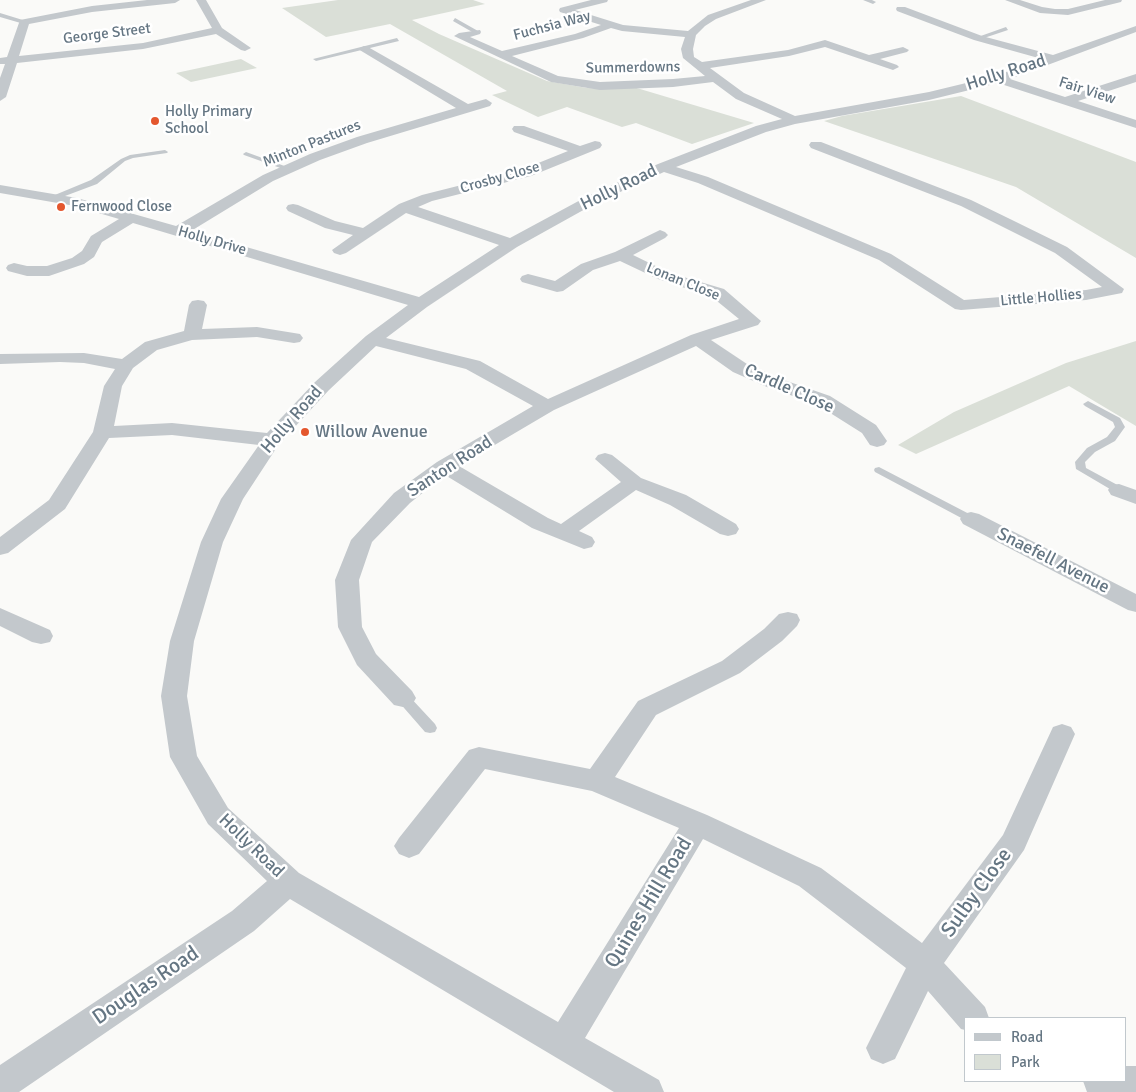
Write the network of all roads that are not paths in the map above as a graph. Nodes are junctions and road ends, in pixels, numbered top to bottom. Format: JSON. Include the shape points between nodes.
{"nodes":[{"id":1,"x":175,"y":0,"type":"edge"},
{"id":2,"x":201,"y":0,"type":"edge"},
{"id":3,"x":603,"y":0,"type":"edge"},
{"id":4,"x":761,"y":0,"type":"edge"},
{"id":5,"x":866,"y":0,"type":"edge"},
{"id":6,"x":1010,"y":0,"type":"edge"},
{"id":7,"x":1117,"y":0,"type":"edge"},
{"id":8,"x":873,"y":2,"type":"dead end"},
{"id":9,"x":902,"y":13,"type":"dead end"},
{"id":10,"x":0,"y":15,"type":"edge"},
{"id":11,"x":455,"y":20,"type":"dead end"},
{"id":12,"x":24,"y":22,"type":"junction"},
{"id":13,"x":610,"y":25,"type":"junction"},
{"id":14,"x":1006,"y":29,"type":"dead end"},
{"id":15,"x":218,"y":30,"type":"junction"},
{"id":16,"x":1136,"y":30,"type":"edge"},
{"id":17,"x":476,"y":32,"type":"joint"},
{"id":18,"x":691,"y":34,"type":"junction"},
{"id":19,"x":978,"y":38,"type":"junction"},
{"id":20,"x":397,"y":40,"type":"dead end"},
{"id":21,"x":245,"y":48,"type":"dead end"},
{"id":22,"x":903,"y":50,"type":"dead end"},
{"id":23,"x":361,"y":54,"type":"junction"},
{"id":24,"x":501,"y":55,"type":"junction"},
{"id":25,"x":869,"y":58,"type":"junction"},
{"id":26,"x":1053,"y":58,"type":"junction"},
{"id":27,"x":316,"y":59,"type":"dead end"},
{"id":28,"x":6,"y":61,"type":"edge"},
{"id":29,"x":702,"y":66,"type":"junction"},
{"id":30,"x":893,"y":67,"type":"dead end"},
{"id":31,"x":714,"y":78,"type":"junction"},
{"id":32,"x":1136,"y":78,"type":"edge"},
{"id":33,"x":999,"y":79,"type":"junction"},
{"id":34,"x":0,"y":97,"type":"edge"},
{"id":35,"x":1064,"y":101,"type":"junction"},
{"id":36,"x":486,"y":104,"type":"dead end"},
{"id":37,"x":467,"y":109,"type":"junction"},
{"id":38,"x":794,"y":120,"type":"junction"},
{"id":39,"x":1136,"y":124,"type":"edge"},
{"id":40,"x":518,"y":129,"type":"dead end"},
{"id":41,"x":595,"y":145,"type":"dead end"},
{"id":42,"x":816,"y":145,"type":"dead end"},
{"id":43,"x":581,"y":151,"type":"junction"},
{"id":44,"x":165,"y":152,"type":"dead end"},
{"id":45,"x":246,"y":154,"type":"dead end"},
{"id":46,"x":663,"y":167,"type":"junction"},
{"id":47,"x":288,"y":169,"type":"junction"},
{"id":48,"x":0,"y":189,"type":"edge"},
{"id":49,"x":54,"y":197,"type":"junction"},
{"id":50,"x":404,"y":207,"type":"junction"},
{"id":51,"x":293,"y":208,"type":"dead end"},
{"id":52,"x":132,"y":218,"type":"junction"},
{"id":53,"x":180,"y":231,"type":"junction"},
{"id":54,"x":366,"y":233,"type":"junction"},
{"id":55,"x":660,"y":235,"type":"dead end"},
{"id":56,"x":511,"y":244,"type":"junction"},
{"id":57,"x":340,"y":250,"type":"dead end"},
{"id":58,"x":621,"y":255,"type":"junction"},
{"id":59,"x":14,"y":268,"type":"dead end"},
{"id":60,"x":528,"y":279,"type":"dead end"},
{"id":61,"x":421,"y":303,"type":"junction"},
{"id":62,"x":198,"y":305,"type":"dead end"},
{"id":63,"x":752,"y":320,"type":"joint"},
{"id":64,"x":192,"y":335,"type":"junction"},
{"id":65,"x":294,"y":338,"type":"dead end"},
{"id":66,"x":697,"y":339,"type":"junction"},
{"id":67,"x":372,"y":340,"type":"junction"},
{"id":68,"x":0,"y":360,"type":"edge"},
{"id":69,"x":126,"y":365,"type":"junction"},
{"id":70,"x":1088,"y":404,"type":"dead end"},
{"id":71,"x":547,"y":406,"type":"junction"},
{"id":72,"x":103,"y":432,"type":"junction"},
{"id":73,"x":272,"y":440,"type":"junction"},
{"id":74,"x":877,"y":442,"type":"dead end"},
{"id":75,"x":605,"y":459,"type":"dead end"},
{"id":76,"x":444,"y":466,"type":"junction"},
{"id":77,"x":879,"y":470,"type":"dead end"},
{"id":78,"x":634,"y":482,"type":"junction"},
{"id":79,"x":1127,"y":494,"type":"edge"},
{"id":80,"x":971,"y":519,"type":"joint"},
{"id":81,"x":728,"y":529,"type":"dead end"},
{"id":82,"x":10,"y":531,"type":"edge"},
{"id":83,"x":562,"y":533,"type":"junction"},
{"id":84,"x":584,"y":542,"type":"dead end"},
{"id":85,"x":0,"y":548,"type":"edge"},
{"id":86,"x":1136,"y":604,"type":"edge"},
{"id":87,"x":0,"y":616,"type":"edge"},
{"id":88,"x":788,"y":620,"type":"dead end"},
{"id":89,"x":41,"y":636,"type":"dead end"},
{"id":90,"x":403,"y":698,"type":"joint"},
{"id":91,"x":430,"y":728,"type":"dead end"},
{"id":92,"x":1062,"y":734,"type":"dead end"},
{"id":93,"x":597,"y":781,"type":"junction"},
{"id":94,"x":697,"y":824,"type":"junction"},
{"id":95,"x":408,"y":846,"type":"dead end"},
{"id":96,"x":288,"y":882,"type":"junction"},
{"id":97,"x":925,"y":964,"type":"junction"},
{"id":98,"x":972,"y":1017,"type":"edge"},
{"id":99,"x":564,"y":1044,"type":"junction"},
{"id":100,"x":883,"y":1048,"type":"dead end"},
{"id":101,"x":1104,"y":1082,"type":"edge"},
{"id":102,"x":1136,"y":1083,"type":"edge"},
{"id":103,"x":0,"y":1085,"type":"edge"},
{"id":104,"x":647,"y":1092,"type":"edge"}],
"edges":[{"from":1,"to":12,"type":"street","via":[[92,9]]},
{"from":2,"to":15,"type":"street"},
{"from":3,"to":13,"type":"street","via":[[564,10]]},
{"from":4,"to":18,"type":"street","via":[[712,17]]},
{"from":5,"to":8,"type":"lane"},
{"from":6,"to":7,"type":"street","via":[[1055,12]]},
{"from":9,"to":19,"type":"street","via":[[918,15]]},
{"from":10,"to":12,"type":"lane"},
{"from":11,"to":17,"type":"lane"},
{"from":12,"to":28,"type":"street"},
{"from":13,"to":18,"type":"street"},
{"from":13,"to":24,"type":"street","name":"Fuchsia Way"},
{"from":14,"to":19,"type":"lane"},
{"from":15,"to":21,"type":"street"},
{"from":15,"to":28,"type":"street","name":"George Street","via":[[143,46]]},
{"from":16,"to":26,"type":"street","name":"Holly Road"},
{"from":17,"to":24,"type":"street","name":"Summerdowns","via":[[459,36]]},
{"from":18,"to":29,"type":"street","via":[[686,49],[689,58]]},
{"from":19,"to":26,"type":"street"},
{"from":20,"to":23,"type":"lane"},
{"from":22,"to":25,"type":"street"},
{"from":23,"to":27,"type":"lane"},
{"from":23,"to":37,"type":"street","via":[[376,55]]},
{"from":24,"to":31,"type":"street","name":"Summerdowns","via":[[555,80],[579,84],[672,84]]},
{"from":25,"to":29,"type":"street","via":[[826,43],[788,53]]},
{"from":25,"to":30,"type":"street"},
{"from":26,"to":33,"type":"street","name":"Holly Road"},
{"from":28,"to":34,"type":"street"},
{"from":29,"to":31,"type":"street"},
{"from":31,"to":38,"type":"street","via":[[740,96]]},
{"from":32,"to":35,"type":"street"},
{"from":33,"to":35,"type":"street","name":"Fair View"},
{"from":33,"to":38,"type":"street","name":"Holly Road","via":[[920,98]]},
{"from":35,"to":39,"type":"street","name":"Fair View"},
{"from":36,"to":37,"type":"street","name":"Minton Pastures"},
{"from":37,"to":47,"type":"street","name":"Minton Pastures","via":[[362,140]]},
{"from":38,"to":46,"type":"street","name":"Holly Road","via":[[726,141]]},
{"from":40,"to":43,"type":"street"},
{"from":41,"to":43,"type":"street","name":"Crosby Close"},
{"from":42,"to":46,"type":"street","name":"Little Hollies","via":[[966,203],[1061,250],[1116,289],[1086,295],[961,304],[885,257],[703,180]]},
{"from":43,"to":50,"type":"street","name":"Crosby Close","via":[[526,173],[426,198]]},
{"from":44,"to":49,"type":"lane","via":[[123,160],[94,182]]},
{"from":45,"to":47,"type":"lane"},
{"from":46,"to":56,"type":"street","name":"Holly Road","via":[[591,200]]},
{"from":47,"to":53,"type":"street","name":"Minton Pastures"},
{"from":48,"to":49,"type":"street","name":"Holly Drive"},
{"from":49,"to":52,"type":"street","name":"Holly Drive"},
{"from":50,"to":54,"type":"street","name":"Crosby Close"},
{"from":50,"to":56,"type":"street"},
{"from":51,"to":54,"type":"street","via":[[330,225]]},
{"from":52,"to":53,"type":"street","name":"Holly Drive"},
{"from":52,"to":59,"type":"street","via":[[96,239],[88,254],[78,262],[49,271],[27,272]]},
{"from":53,"to":61,"type":"street","name":"Holly Drive"},
{"from":54,"to":57,"type":"street","name":"Crosby Close"},
{"from":55,"to":58,"type":"street"},
{"from":56,"to":61,"type":"street","name":"Holly Road"},
{"from":58,"to":60,"type":"street","via":[[587,267],[557,288]]},
{"from":58,"to":63,"type":"street","name":"Lonan Close","via":[[664,276],[718,293]]},
{"from":61,"to":67,"type":"street","name":"Holly Road"},
{"from":62,"to":64,"type":"street"},
{"from":63,"to":66,"type":"street","name":"Santon Road"},
{"from":64,"to":65,"type":"street","via":[[257,332]]},
{"from":64,"to":69,"type":"street","via":[[151,346]]},
{"from":66,"to":71,"type":"street","name":"Santon Road"},
{"from":66,"to":74,"type":"street","name":"Cardle Close","via":[[740,368],[823,400],[869,429]]},
{"from":67,"to":71,"type":"street","via":[[473,365]]},
{"from":67,"to":73,"type":"street","name":"Holly Road","via":[[322,386]]},
{"from":68,"to":69,"type":"street","via":[[60,356]]},
{"from":69,"to":72,"type":"street","via":[[113,386]]},
{"from":70,"to":79,"type":"lane","via":[[1117,420],[1120,427],[1111,439],[1085,456],[1080,462],[1081,469]]},
{"from":71,"to":76,"type":"street","name":"Santon Road"},
{"from":72,"to":73,"type":"street","via":[[172,429]]},
{"from":72,"to":82,"type":"street","via":[[56,504]]},
{"from":73,"to":96,"type":"street","name":"Holly Road","via":[[232,499],[212,542],[182,641],[174,696],[184,757],[218,816]]},
{"from":75,"to":78,"type":"street"},
{"from":76,"to":83,"type":"street"},
{"from":76,"to":90,"type":"street","name":"Santon Road","via":[[402,498],[362,540],[347,580],[350,627],[366,659]]},
{"from":77,"to":80,"type":"lane"},
{"from":78,"to":81,"type":"street","via":[[678,500]]},
{"from":78,"to":83,"type":"street"},
{"from":80,"to":86,"type":"street","name":"Snaefell Avenue"},
{"from":82,"to":85,"type":"street"},
{"from":83,"to":84,"type":"street"},
{"from":87,"to":89,"type":"street"},
{"from":88,"to":93,"type":"street","via":[[731,667],[647,708]]},
{"from":90,"to":91,"type":"lane"},
{"from":92,"to":97,"type":"street","name":"Sulby Close","via":[[1014,842]]},
{"from":93,"to":94,"type":"street"},
{"from":93,"to":95,"type":"street","via":[[479,757]]},
{"from":94,"to":97,"type":"street","name":"Quines Hill Road","via":[[810,877]]},
{"from":94,"to":99,"type":"street","name":"Quines Hill Road"},
{"from":96,"to":99,"type":"street","name":"Holly Road"},
{"from":96,"to":103,"type":"street","name":"Douglas Road","via":[[243,921]]},
{"from":97,"to":98,"type":"street","name":"Quines Hill Road"},
{"from":97,"to":100,"type":"street","name":"Sulby Close"},
{"from":99,"to":104,"type":"street","name":"Holly Road"},
{"from":101,"to":102,"type":"street"}]}
